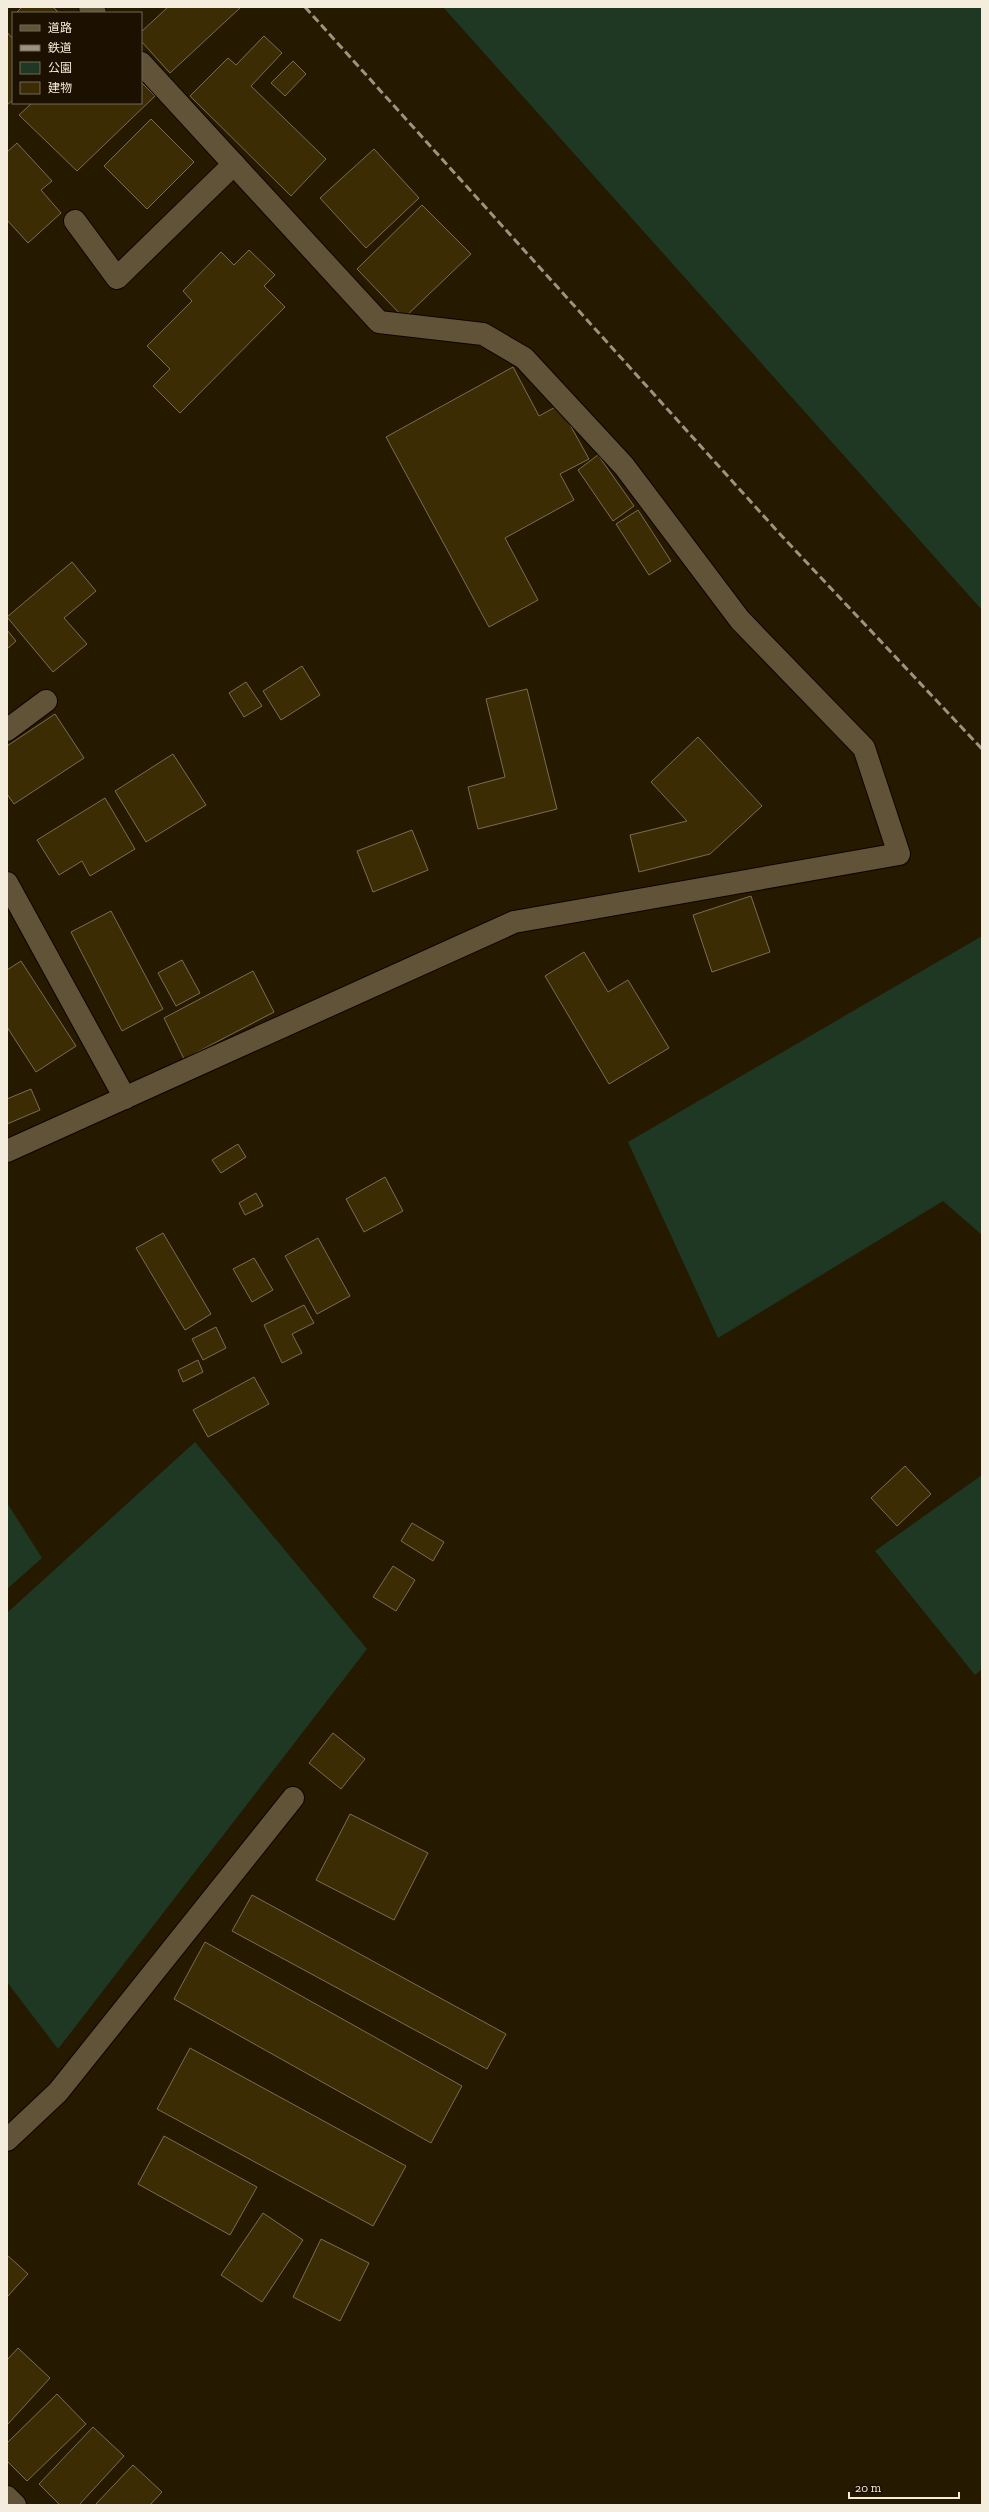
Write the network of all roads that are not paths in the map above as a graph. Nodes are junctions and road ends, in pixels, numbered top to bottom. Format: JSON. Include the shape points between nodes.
{"nodes":[{"id":1,"x":142,"y":64,"type":"edge"},
{"id":2,"x":234,"y":164,"type":"junction"},
{"id":3,"x":75,"y":220,"type":"dead end"},
{"id":4,"x":46,"y":700,"type":"dead end"},
{"id":5,"x":7,"y":730,"type":"edge"},
{"id":6,"x":7,"y":883,"type":"edge"},
{"id":7,"x":125,"y":1098,"type":"junction"},
{"id":8,"x":7,"y":1151,"type":"edge"},
{"id":9,"x":293,"y":1798,"type":"dead end"},
{"id":10,"x":7,"y":2140,"type":"edge"},
{"id":11,"x":7,"y":2497,"type":"edge"},
{"id":12,"x":16,"y":2505,"type":"edge"}],
"edges":[{"from":1,"to":2,"type":"street"},
{"from":2,"to":3,"type":"street","via":[[117,278]]},
{"from":2,"to":7,"type":"street","via":[[379,322],[482,334],[524,358],[624,466],[740,620],[864,748],[899,854],[514,922]]},
{"from":4,"to":5,"type":"street"},
{"from":6,"to":7,"type":"street"},
{"from":7,"to":8,"type":"street"},
{"from":9,"to":10,"type":"street","via":[[58,2092]]},
{"from":11,"to":12,"type":"street"}]}
